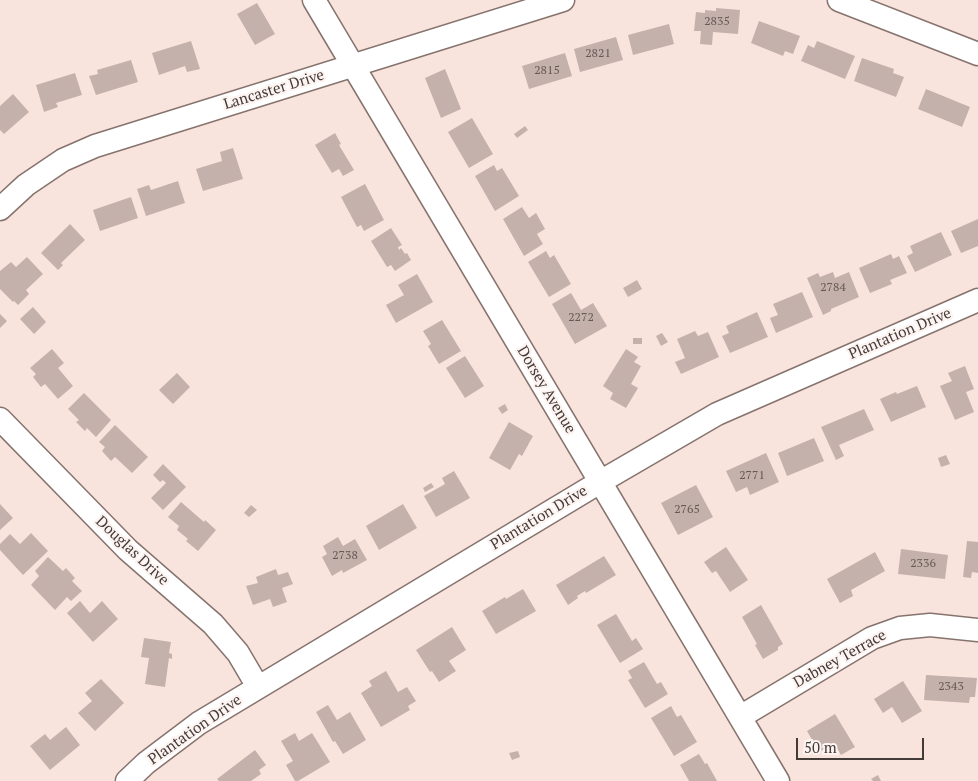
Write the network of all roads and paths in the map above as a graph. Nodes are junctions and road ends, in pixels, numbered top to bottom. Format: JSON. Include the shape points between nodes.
{"nodes":[{"id":1,"x":314,"y":0,"type":"edge"},
{"id":2,"x":563,"y":0,"type":"edge"},
{"id":3,"x":839,"y":0,"type":"edge"},
{"id":4,"x":978,"y":54,"type":"edge"},
{"id":5,"x":353,"y":65,"type":"junction"},
{"id":6,"x":0,"y":209,"type":"edge"},
{"id":7,"x":978,"y":300,"type":"edge"},
{"id":8,"x":0,"y":419,"type":"edge"},
{"id":9,"x":600,"y":482,"type":"junction"},
{"id":10,"x":978,"y":630,"type":"edge"},
{"id":11,"x":258,"y":687,"type":"junction"},
{"id":12,"x":740,"y":717,"type":"junction"},
{"id":13,"x":126,"y":781,"type":"edge"},
{"id":14,"x":778,"y":781,"type":"edge"}],
"edges":[{"from":1,"to":5,"type":"street","name":"Dorsey Avenue"},
{"from":2,"to":5,"type":"street","name":"Lancaster Drive"},
{"from":3,"to":4,"type":"street"},
{"from":5,"to":6,"type":"street","name":"Lancaster Drive","via":[[95,146],[63,160]]},
{"from":5,"to":9,"type":"street","name":"Dorsey Avenue"},
{"from":7,"to":9,"type":"street","name":"Plantation Drive","via":[[717,414]]},
{"from":8,"to":11,"type":"street","name":"Douglas Drive","via":[[128,550],[213,624],[238,653]]},
{"from":9,"to":11,"type":"street","name":"Plantation Drive"},
{"from":9,"to":12,"type":"street","name":"Dorsey Avenue"},
{"from":10,"to":12,"type":"street","name":"Dabney Terrace","via":[[930,625],[900,628],[872,638]]},
{"from":11,"to":13,"type":"street","name":"Plantation Drive","via":[[199,723]]},
{"from":12,"to":14,"type":"street","name":"Dorsey Avenue"}]}
